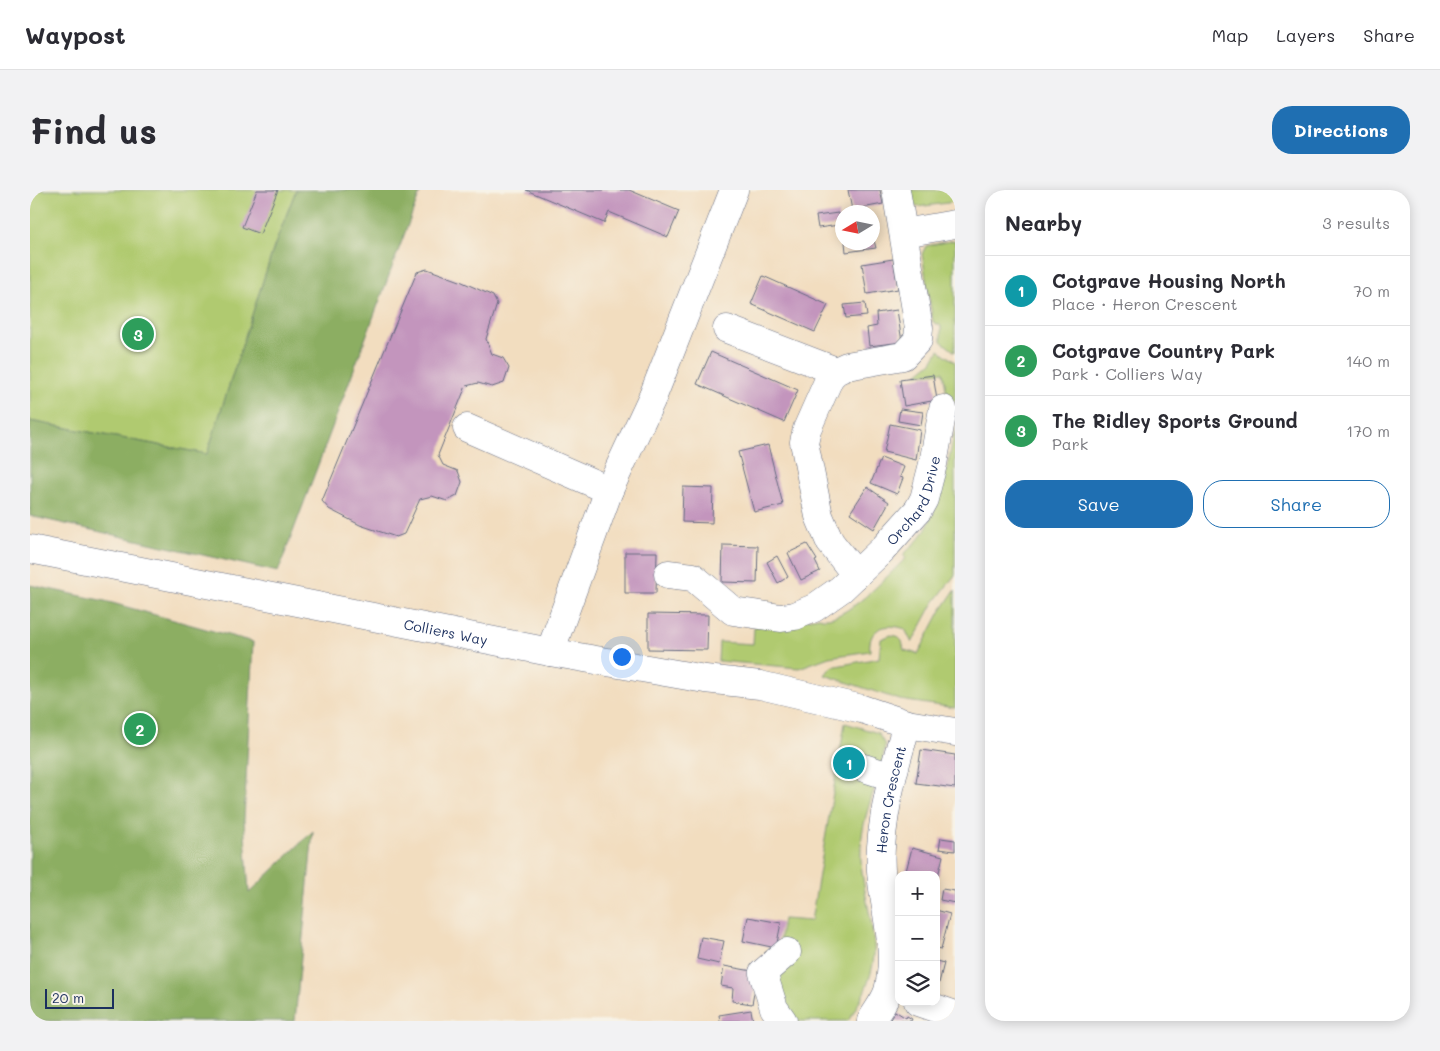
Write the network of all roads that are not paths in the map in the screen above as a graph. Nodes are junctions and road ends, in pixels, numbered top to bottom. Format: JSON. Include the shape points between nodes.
{"nodes":[{"id":1,"x":734,"y":190,"type":"edge"},
{"id":2,"x":896,"y":190,"type":"edge"},
{"id":3,"x":955,"y":224,"type":"edge"},
{"id":4,"x":904,"y":233,"type":"junction"},
{"id":5,"x":727,"y":329,"type":"dead end"},
{"id":6,"x":836,"y":371,"type":"junction"},
{"id":7,"x":943,"y":409,"type":"dead end"},
{"id":8,"x":467,"y":428,"type":"dead end"},
{"id":9,"x":609,"y":490,"type":"junction"},
{"id":10,"x":30,"y":550,"type":"edge"},
{"id":11,"x":668,"y":574,"type":"dead end"},
{"id":12,"x":848,"y":582,"type":"junction"},
{"id":13,"x":550,"y":652,"type":"junction"},
{"id":14,"x":907,"y":724,"type":"junction"},
{"id":15,"x":955,"y":732,"type":"edge"},
{"id":16,"x":864,"y":768,"type":"dead end"},
{"id":17,"x":892,"y":777,"type":"junction"},
{"id":18,"x":786,"y":952,"type":"dead end"},
{"id":19,"x":893,"y":994,"type":"edge"},
{"id":20,"x":929,"y":1006,"type":"edge"},
{"id":21,"x":955,"y":1015,"type":"edge"},
{"id":22,"x":783,"y":1021,"type":"edge"},
{"id":23,"x":871,"y":1021,"type":"edge"}],
"edges":[{"from":1,"to":9,"type":"street","via":[[653,396]]},
{"from":2,"to":4,"type":"street"},
{"from":3,"to":4,"type":"street"},
{"from":4,"to":6,"type":"street","via":[[918,340],[903,356]]},
{"from":5,"to":6,"type":"street"},
{"from":6,"to":12,"type":"street","via":[[812,416],[804,442],[824,530]]},
{"from":7,"to":12,"type":"street","name":"Orchard Drive","via":[[933,464],[918,510]]},
{"from":8,"to":9,"type":"street"},
{"from":9,"to":13,"type":"street"},
{"from":10,"to":13,"type":"street","name":"Colliers Way"},
{"from":11,"to":12,"type":"street","name":"Orchard Drive","via":[[693,577],[733,611],[770,618],[795,616],[814,608]]},
{"from":13,"to":14,"type":"street","name":"Colliers Way","via":[[704,679],[760,685],[862,709]]},
{"from":14,"to":15,"type":"street","name":"Colliers Way"},
{"from":14,"to":17,"type":"street","name":"Heron Crescent"},
{"from":16,"to":17,"type":"street"},
{"from":17,"to":19,"type":"street","name":"Heron Crescent","via":[[881,849],[883,894],[893,942]]},
{"from":18,"to":22,"type":"street","via":[[763,973],[774,1008]]},
{"from":19,"to":23,"type":"street","name":"Heron Crescent"},
{"from":20,"to":21,"type":"street"}]}
